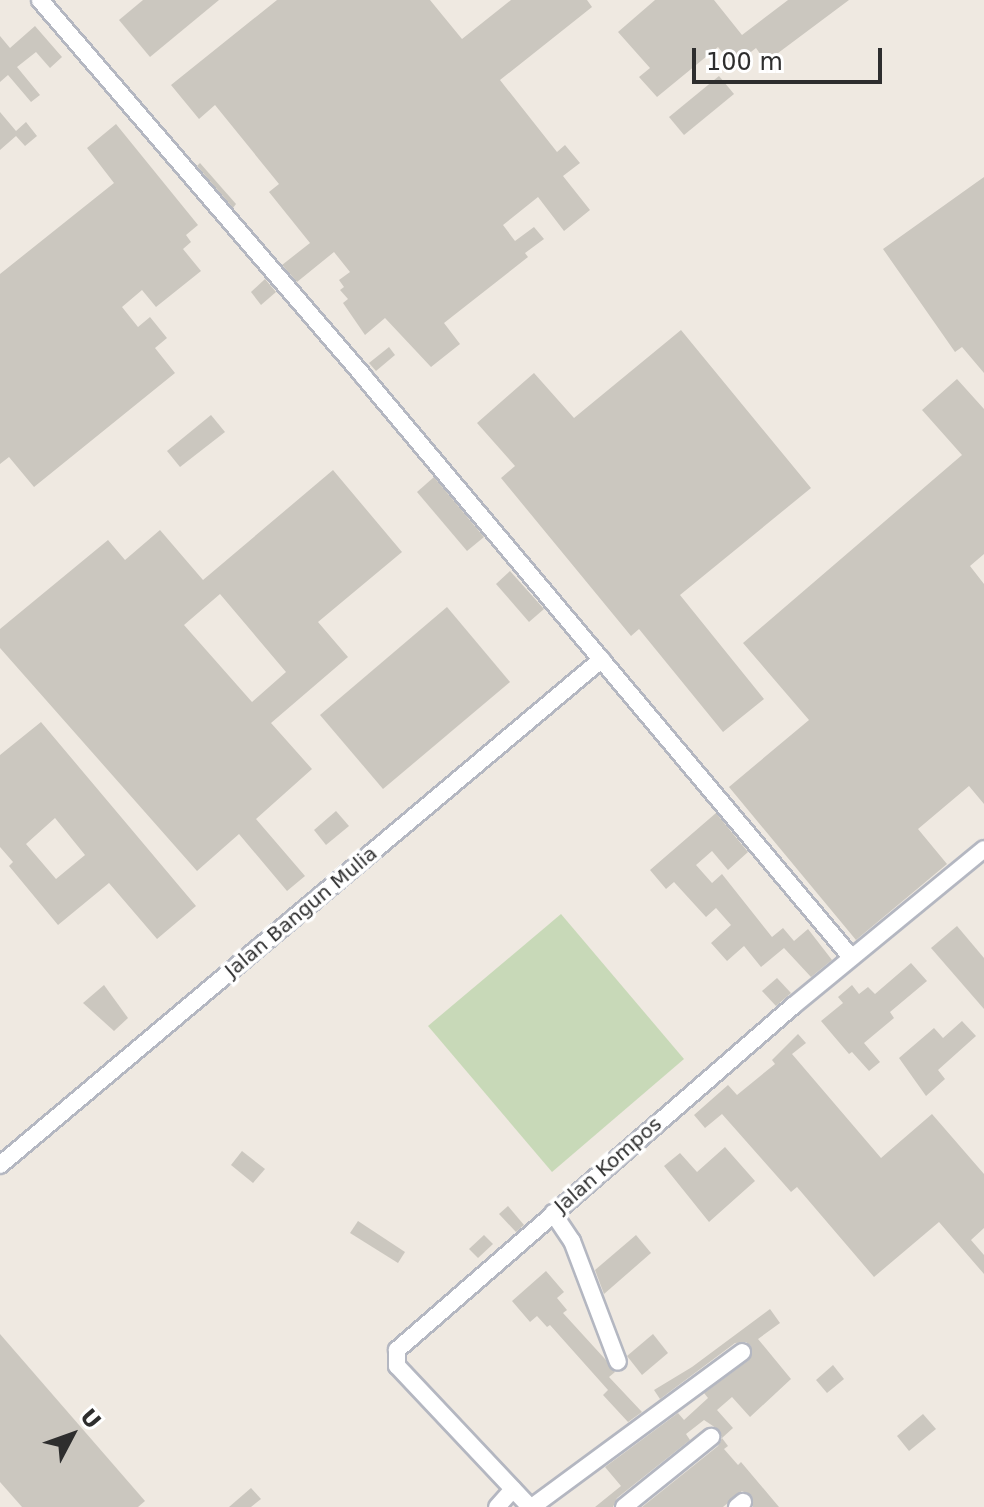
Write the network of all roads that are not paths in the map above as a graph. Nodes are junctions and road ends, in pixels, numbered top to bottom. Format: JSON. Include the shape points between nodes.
{"nodes":[{"id":1,"x":40,"y":0,"type":"edge"},
{"id":2,"x":602,"y":659,"type":"junction"},
{"id":3,"x":984,"y":849,"type":"edge"},
{"id":4,"x":851,"y":957,"type":"junction"},
{"id":5,"x":0,"y":1165,"type":"edge"},
{"id":6,"x":553,"y":1213,"type":"junction"},
{"id":7,"x":742,"y":1352,"type":"dead end"},
{"id":8,"x":618,"y":1362,"type":"dead end"},
{"id":9,"x":711,"y":1437,"type":"dead end"},
{"id":10,"x":513,"y":1489,"type":"junction"},
{"id":11,"x":497,"y":1507,"type":"edge"},
{"id":12,"x":531,"y":1507,"type":"edge"},
{"id":13,"x":624,"y":1507,"type":"edge"}],
"edges":[{"from":1,"to":2,"type":"street"},
{"from":2,"to":4,"type":"street"},
{"from":2,"to":5,"type":"street","name":"Jalan Bangun Mulia"},
{"from":3,"to":4,"type":"street","name":"Jalan Kompos"},
{"from":4,"to":6,"type":"street","name":"Jalan Kompos"},
{"from":6,"to":8,"type":"street","via":[[572,1241]]},
{"from":6,"to":10,"type":"street","name":"Jalan Kompos","via":[[395,1355],[397,1366]]},
{"from":7,"to":12,"type":"street"},
{"from":9,"to":13,"type":"street"},
{"from":10,"to":11,"type":"street"},
{"from":10,"to":12,"type":"street","name":"Jalan Kompos"}]}
